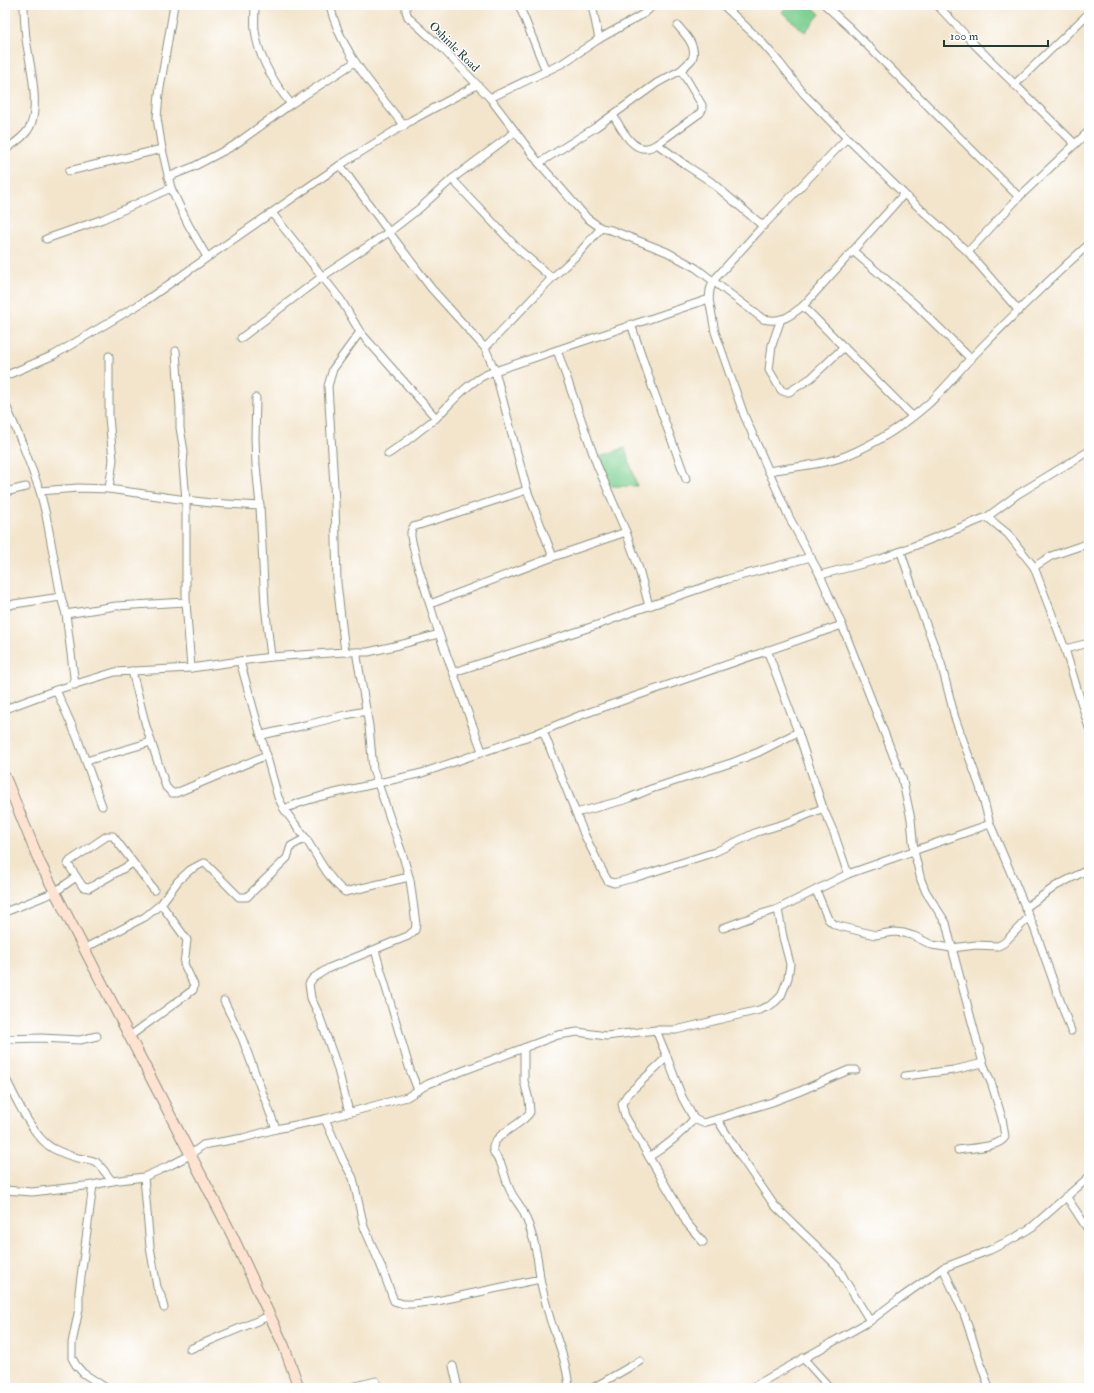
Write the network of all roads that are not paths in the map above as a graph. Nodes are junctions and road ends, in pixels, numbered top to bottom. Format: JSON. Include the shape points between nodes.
{"nodes":[{"id":1,"x":24,"y":5,"type":"edge"},
{"id":2,"x":174,"y":5,"type":"edge"},
{"id":3,"x":255,"y":5,"type":"edge"},
{"id":4,"x":330,"y":5,"type":"edge"},
{"id":5,"x":406,"y":5,"type":"edge"},
{"id":6,"x":519,"y":5,"type":"edge"},
{"id":7,"x":592,"y":5,"type":"edge"},
{"id":8,"x":653,"y":5,"type":"edge"},
{"id":9,"x":723,"y":5,"type":"edge"},
{"id":10,"x":825,"y":5,"type":"edge"},
{"id":11,"x":942,"y":6,"type":"edge"},
{"id":12,"x":1089,"y":13,"type":"edge"},
{"id":13,"x":678,"y":26,"type":"dead end"},
{"id":14,"x":599,"y":39,"type":"junction"},
{"id":15,"x":355,"y":62,"type":"junction"},
{"id":16,"x":681,"y":70,"type":"junction"},
{"id":17,"x":546,"y":71,"type":"junction"},
{"id":18,"x":477,"y":84,"type":"junction"},
{"id":19,"x":1014,"y":85,"type":"junction"},
{"id":20,"x":490,"y":98,"type":"junction"},
{"id":21,"x":291,"y":104,"type":"junction"},
{"id":22,"x":613,"y":115,"type":"junction"},
{"id":23,"x":404,"y":126,"type":"junction"},
{"id":24,"x":1089,"y":131,"type":"edge"},
{"id":25,"x":515,"y":132,"type":"junction"},
{"id":26,"x":847,"y":138,"type":"junction"},
{"id":27,"x":657,"y":144,"type":"junction"},
{"id":28,"x":1075,"y":144,"type":"junction"},
{"id":29,"x":162,"y":149,"type":"junction"},
{"id":30,"x":5,"y":150,"type":"edge"},
{"id":31,"x":539,"y":163,"type":"junction"},
{"id":32,"x":340,"y":165,"type":"junction"},
{"id":33,"x":69,"y":172,"type":"dead end"},
{"id":34,"x":168,"y":177,"type":"junction"},
{"id":35,"x":452,"y":179,"type":"junction"},
{"id":36,"x":171,"y":188,"type":"junction"},
{"id":37,"x":904,"y":194,"type":"junction"},
{"id":38,"x":1019,"y":197,"type":"junction"},
{"id":39,"x":272,"y":212,"type":"junction"},
{"id":40,"x":764,"y":226,"type":"junction"},
{"id":41,"x":601,"y":228,"type":"junction"},
{"id":42,"x":389,"y":232,"type":"junction"},
{"id":43,"x":46,"y":239,"type":"dead end"},
{"id":44,"x":1089,"y":244,"type":"edge"},
{"id":45,"x":853,"y":251,"type":"junction"},
{"id":46,"x":968,"y":252,"type":"junction"},
{"id":47,"x":207,"y":257,"type":"junction"},
{"id":48,"x":323,"y":276,"type":"junction"},
{"id":49,"x":552,"y":278,"type":"junction"},
{"id":50,"x":713,"y":282,"type":"junction"},
{"id":51,"x":709,"y":299,"type":"junction"},
{"id":52,"x":803,"y":306,"type":"junction"},
{"id":53,"x":1019,"y":311,"type":"junction"},
{"id":54,"x":781,"y":319,"type":"junction"},
{"id":55,"x":631,"y":324,"type":"junction"},
{"id":56,"x":360,"y":332,"type":"junction"},
{"id":57,"x":241,"y":338,"type":"dead end"},
{"id":58,"x":844,"y":347,"type":"junction"},
{"id":59,"x":485,"y":348,"type":"junction"},
{"id":60,"x":557,"y":350,"type":"junction"},
{"id":61,"x":176,"y":351,"type":"dead end"},
{"id":62,"x":109,"y":356,"type":"dead end"},
{"id":63,"x":971,"y":359,"type":"junction"},
{"id":64,"x":495,"y":371,"type":"junction"},
{"id":65,"x":5,"y":376,"type":"edge"},
{"id":66,"x":256,"y":398,"type":"dead end"},
{"id":67,"x":5,"y":403,"type":"edge"},
{"id":68,"x":912,"y":416,"type":"junction"},
{"id":69,"x":436,"y":418,"type":"junction"},
{"id":70,"x":1089,"y":451,"type":"edge"},
{"id":71,"x":388,"y":454,"type":"dead end"},
{"id":72,"x":768,"y":471,"type":"junction"},
{"id":73,"x":686,"y":479,"type":"dead end"},
{"id":74,"x":26,"y":487,"type":"dead end"},
{"id":75,"x":109,"y":489,"type":"junction"},
{"id":76,"x":527,"y":490,"type":"junction"},
{"id":77,"x":40,"y":491,"type":"junction"},
{"id":78,"x":5,"y":492,"type":"edge"},
{"id":79,"x":186,"y":500,"type":"junction"},
{"id":80,"x":260,"y":506,"type":"junction"},
{"id":81,"x":987,"y":517,"type":"junction"},
{"id":82,"x":626,"y":532,"type":"junction"},
{"id":83,"x":1089,"y":543,"type":"edge"},
{"id":84,"x":901,"y":552,"type":"junction"},
{"id":85,"x":553,"y":557,"type":"junction"},
{"id":86,"x":811,"y":557,"type":"junction"},
{"id":87,"x":1034,"y":567,"type":"junction"},
{"id":88,"x":820,"y":575,"type":"junction"},
{"id":89,"x":61,"y":597,"type":"junction"},
{"id":90,"x":186,"y":602,"type":"junction"},
{"id":91,"x":430,"y":604,"type":"junction"},
{"id":92,"x":649,"y":606,"type":"junction"},
{"id":93,"x":5,"y":607,"type":"edge"},
{"id":94,"x":66,"y":614,"type":"junction"},
{"id":95,"x":842,"y":625,"type":"junction"},
{"id":96,"x":439,"y":634,"type":"junction"},
{"id":97,"x":1089,"y":643,"type":"edge"},
{"id":98,"x":1065,"y":649,"type":"junction"},
{"id":99,"x":767,"y":650,"type":"junction"},
{"id":100,"x":345,"y":652,"type":"junction"},
{"id":101,"x":358,"y":652,"type":"junction"},
{"id":102,"x":271,"y":657,"type":"junction"},
{"id":103,"x":240,"y":661,"type":"junction"},
{"id":104,"x":191,"y":668,"type":"junction"},
{"id":105,"x":132,"y":671,"type":"junction"},
{"id":106,"x":454,"y":672,"type":"junction"},
{"id":107,"x":76,"y":685,"type":"junction"},
{"id":108,"x":56,"y":690,"type":"junction"},
{"id":109,"x":5,"y":709,"type":"edge"},
{"id":110,"x":366,"y":711,"type":"junction"},
{"id":111,"x":1089,"y":728,"type":"edge"},
{"id":112,"x":543,"y":731,"type":"junction"},
{"id":113,"x":798,"y":732,"type":"junction"},
{"id":114,"x":262,"y":735,"type":"junction"},
{"id":115,"x":151,"y":742,"type":"junction"},
{"id":116,"x":482,"y":751,"type":"junction"},
{"id":117,"x":267,"y":755,"type":"junction"},
{"id":118,"x":86,"y":761,"type":"junction"},
{"id":119,"x":5,"y":777,"type":"edge"},
{"id":120,"x":378,"y":783,"type":"junction"},
{"id":121,"x":102,"y":806,"type":"dead end"},
{"id":122,"x":823,"y":808,"type":"junction"},
{"id":123,"x":284,"y":809,"type":"junction"},
{"id":124,"x":576,"y":813,"type":"junction"},
{"id":125,"x":990,"y":824,"type":"junction"},
{"id":126,"x":306,"y":838,"type":"junction"},
{"id":127,"x":914,"y":851,"type":"junction"},
{"id":128,"x":133,"y":863,"type":"junction"},
{"id":129,"x":1089,"y":869,"type":"edge"},
{"id":130,"x":848,"y":874,"type":"junction"},
{"id":131,"x":76,"y":877,"type":"junction"},
{"id":132,"x":409,"y":877,"type":"junction"},
{"id":133,"x":154,"y":890,"type":"dead end"},
{"id":134,"x":816,"y":890,"type":"junction"},
{"id":135,"x":55,"y":892,"type":"junction"},
{"id":136,"x":161,"y":904,"type":"junction"},
{"id":137,"x":778,"y":908,"type":"junction"},
{"id":138,"x":1025,"y":908,"type":"junction"},
{"id":139,"x":5,"y":912,"type":"edge"},
{"id":140,"x":1029,"y":917,"type":"junction"},
{"id":141,"x":723,"y":928,"type":"dead end"},
{"id":142,"x":85,"y":948,"type":"junction"},
{"id":143,"x":952,"y":948,"type":"junction"},
{"id":144,"x":375,"y":950,"type":"junction"},
{"id":145,"x":224,"y":1001,"type":"dead end"},
{"id":146,"x":656,"y":1030,"type":"junction"},
{"id":147,"x":1071,"y":1031,"type":"dead end"},
{"id":148,"x":97,"y":1036,"type":"dead end"},
{"id":149,"x":130,"y":1036,"type":"junction"},
{"id":150,"x":5,"y":1039,"type":"edge"},
{"id":151,"x":524,"y":1048,"type":"junction"},
{"id":152,"x":668,"y":1057,"type":"junction"},
{"id":153,"x":983,"y":1063,"type":"junction"},
{"id":154,"x":856,"y":1070,"type":"dead end"},
{"id":155,"x":904,"y":1076,"type":"dead end"},
{"id":156,"x":5,"y":1077,"type":"edge"},
{"id":157,"x":418,"y":1090,"type":"junction"},
{"id":158,"x":349,"y":1112,"type":"junction"},
{"id":159,"x":325,"y":1119,"type":"junction"},
{"id":160,"x":694,"y":1119,"type":"junction"},
{"id":161,"x":718,"y":1119,"type":"junction"},
{"id":162,"x":276,"y":1129,"type":"junction"},
{"id":163,"x":958,"y":1150,"type":"dead end"},
{"id":164,"x":190,"y":1155,"type":"junction"},
{"id":165,"x":649,"y":1157,"type":"junction"},
{"id":166,"x":144,"y":1176,"type":"junction"},
{"id":167,"x":1089,"y":1177,"type":"edge"},
{"id":168,"x":112,"y":1181,"type":"junction"},
{"id":169,"x":93,"y":1185,"type":"junction"},
{"id":170,"x":5,"y":1190,"type":"edge"},
{"id":171,"x":1066,"y":1196,"type":"junction"},
{"id":172,"x":1089,"y":1231,"type":"edge"},
{"id":173,"x":704,"y":1242,"type":"dead end"},
{"id":174,"x":943,"y":1268,"type":"junction"},
{"id":175,"x":540,"y":1279,"type":"junction"},
{"id":176,"x":164,"y":1308,"type":"dead end"},
{"id":177,"x":269,"y":1316,"type":"junction"},
{"id":178,"x":870,"y":1321,"type":"junction"},
{"id":179,"x":190,"y":1349,"type":"dead end"},
{"id":180,"x":804,"y":1358,"type":"junction"},
{"id":181,"x":640,"y":1361,"type":"dead end"},
{"id":182,"x":452,"y":1366,"type":"dead end"},
{"id":183,"x":376,"y":1381,"type":"dead end"},
{"id":184,"x":106,"y":1388,"type":"edge"},
{"id":185,"x":299,"y":1388,"type":"edge"},
{"id":186,"x":348,"y":1388,"type":"edge"},
{"id":187,"x":458,"y":1388,"type":"edge"},
{"id":188,"x":569,"y":1388,"type":"edge"},
{"id":189,"x":593,"y":1388,"type":"edge"},
{"id":190,"x":751,"y":1388,"type":"edge"},
{"id":191,"x":830,"y":1388,"type":"edge"},
{"id":192,"x":989,"y":1388,"type":"edge"}],
"edges":[{"from":1,"to":30,"type":"street","via":[[26,38],[34,82],[32,121],[21,138]]},
{"from":2,"to":29,"type":"street","via":[[157,118]]},
{"from":3,"to":21,"type":"street","via":[[255,30],[265,64]]},
{"from":4,"to":15,"type":"street","via":[[337,31]]},
{"from":5,"to":18,"type":"street","name":"Oshinle Road","via":[[408,17]]},
{"from":6,"to":17,"type":"street"},
{"from":7,"to":14,"type":"street"},
{"from":8,"to":14,"type":"street","via":[[646,13]]},
{"from":9,"to":26,"type":"street","via":[[759,39],[804,94]]},
{"from":10,"to":38,"type":"street"},
{"from":11,"to":19,"type":"street"},
{"from":12,"to":19,"type":"street"},
{"from":13,"to":16,"type":"street","via":[[691,42],[694,51],[692,59]]},
{"from":14,"to":17,"type":"street"},
{"from":15,"to":21,"type":"street"},
{"from":15,"to":23,"type":"street"},
{"from":16,"to":22,"type":"street","via":[[657,82]]},
{"from":16,"to":27,"type":"street","via":[[702,105],[702,110]]},
{"from":17,"to":20,"type":"street"},
{"from":18,"to":20,"type":"street","name":"Oshinle Road"},
{"from":18,"to":23,"type":"street"},
{"from":19,"to":28,"type":"street"},
{"from":20,"to":25,"type":"street","name":"Oshinle Road"},
{"from":21,"to":34,"type":"street","via":[[233,146]]},
{"from":22,"to":27,"type":"street","via":[[636,146],[643,149]]},
{"from":22,"to":31,"type":"street"},
{"from":23,"to":32,"type":"street"},
{"from":24,"to":28,"type":"street"},
{"from":25,"to":31,"type":"street","name":"Oshinle Road"},
{"from":25,"to":35,"type":"street"},
{"from":26,"to":37,"type":"street"},
{"from":26,"to":40,"type":"street"},
{"from":27,"to":40,"type":"street","via":[[710,181]]},
{"from":28,"to":38,"type":"street"},
{"from":29,"to":33,"type":"street"},
{"from":29,"to":34,"type":"street"},
{"from":31,"to":41,"type":"street","name":"Oshinle Road","via":[[587,218]]},
{"from":32,"to":39,"type":"street"},
{"from":32,"to":42,"type":"street"},
{"from":34,"to":36,"type":"street"},
{"from":35,"to":42,"type":"street"},
{"from":35,"to":49,"type":"street","via":[[519,250]]},
{"from":36,"to":43,"type":"street","via":[[103,220]]},
{"from":36,"to":47,"type":"street"},
{"from":37,"to":45,"type":"street"},
{"from":37,"to":46,"type":"street"},
{"from":38,"to":46,"type":"street"},
{"from":39,"to":47,"type":"street"},
{"from":39,"to":48,"type":"street"},
{"from":40,"to":50,"type":"street"},
{"from":41,"to":49,"type":"street"},
{"from":41,"to":50,"type":"street","via":[[667,252],[696,268]]},
{"from":42,"to":48,"type":"street"},
{"from":42,"to":59,"type":"street","via":[[431,288]]},
{"from":44,"to":53,"type":"street"},
{"from":45,"to":52,"type":"street"},
{"from":45,"to":63,"type":"street"},
{"from":46,"to":53,"type":"street"},
{"from":47,"to":65,"type":"street","via":[[145,300],[54,355]]},
{"from":48,"to":56,"type":"street"},
{"from":48,"to":57,"type":"street"},
{"from":49,"to":59,"type":"street"},
{"from":50,"to":51,"type":"street"},
{"from":50,"to":54,"type":"street","via":[[763,319]]},
{"from":51,"to":55,"type":"street"},
{"from":51,"to":72,"type":"street","via":[[715,332],[744,415]]},
{"from":52,"to":54,"type":"street","via":[[789,317]]},
{"from":52,"to":58,"type":"street"},
{"from":53,"to":63,"type":"street"},
{"from":54,"to":58,"type":"street","via":[[772,345],[769,370],[781,390],[785,392],[790,392],[811,378]]},
{"from":55,"to":60,"type":"street"},
{"from":55,"to":73,"type":"street"},
{"from":56,"to":69,"type":"street"},
{"from":56,"to":100,"type":"street","via":[[333,369],[328,386],[337,583]]},
{"from":58,"to":68,"type":"street"},
{"from":59,"to":64,"type":"street"},
{"from":60,"to":64,"type":"street"},
{"from":60,"to":82,"type":"street","via":[[598,465]]},
{"from":61,"to":79,"type":"street"},
{"from":62,"to":75,"type":"street","via":[[112,460]]},
{"from":63,"to":68,"type":"street","via":[[936,397]]},
{"from":64,"to":69,"type":"street","via":[[473,382]]},
{"from":64,"to":76,"type":"street"},
{"from":66,"to":80,"type":"street","via":[[255,438]]},
{"from":67,"to":77,"type":"street"},
{"from":68,"to":72,"type":"street","via":[[872,444],[846,456],[821,463]]},
{"from":69,"to":71,"type":"street"},
{"from":70,"to":81,"type":"street","via":[[1018,494]]},
{"from":72,"to":86,"type":"street"},
{"from":74,"to":78,"type":"street"},
{"from":75,"to":77,"type":"street"},
{"from":75,"to":79,"type":"street"},
{"from":76,"to":85,"type":"street"},
{"from":76,"to":91,"type":"street","via":[[413,526],[411,537]]},
{"from":77,"to":89,"type":"street"},
{"from":79,"to":80,"type":"street"},
{"from":79,"to":90,"type":"street"},
{"from":80,"to":102,"type":"street","via":[[265,605]]},
{"from":81,"to":84,"type":"street"},
{"from":81,"to":87,"type":"street","via":[[1008,534]]},
{"from":82,"to":85,"type":"street"},
{"from":82,"to":92,"type":"street"},
{"from":83,"to":87,"type":"street","via":[[1052,556]]},
{"from":84,"to":88,"type":"street"},
{"from":84,"to":125,"type":"street","via":[[940,663]]},
{"from":85,"to":91,"type":"street"},
{"from":86,"to":88,"type":"street"},
{"from":86,"to":92,"type":"street","via":[[728,579]]},
{"from":87,"to":98,"type":"street"},
{"from":88,"to":95,"type":"street"},
{"from":89,"to":93,"type":"street"},
{"from":89,"to":94,"type":"street"},
{"from":90,"to":94,"type":"street","via":[[116,606]]},
{"from":90,"to":104,"type":"street"},
{"from":91,"to":96,"type":"street"},
{"from":92,"to":106,"type":"street"},
{"from":94,"to":107,"type":"street"},
{"from":95,"to":99,"type":"street"},
{"from":95,"to":127,"type":"street","via":[[902,778],[911,819]]},
{"from":96,"to":101,"type":"street","via":[[368,652]]},
{"from":96,"to":106,"type":"street"},
{"from":97,"to":98,"type":"street"},
{"from":98,"to":111,"type":"street"},
{"from":99,"to":112,"type":"street","via":[[581,715]]},
{"from":99,"to":113,"type":"street"},
{"from":100,"to":101,"type":"street"},
{"from":100,"to":102,"type":"street"},
{"from":101,"to":110,"type":"street"},
{"from":102,"to":103,"type":"street"},
{"from":103,"to":104,"type":"street"},
{"from":103,"to":114,"type":"street"},
{"from":104,"to":105,"type":"street"},
{"from":105,"to":107,"type":"street","via":[[115,672]]},
{"from":105,"to":115,"type":"street"},
{"from":106,"to":116,"type":"street"},
{"from":107,"to":108,"type":"street"},
{"from":108,"to":109,"type":"street"},
{"from":108,"to":118,"type":"street"},
{"from":110,"to":114,"type":"street"},
{"from":110,"to":120,"type":"street","via":[[373,769]]},
{"from":112,"to":116,"type":"street"},
{"from":112,"to":124,"type":"street"},
{"from":113,"to":122,"type":"street"},
{"from":113,"to":124,"type":"street","via":[[734,762],[624,800]]},
{"from":114,"to":117,"type":"street"},
{"from":115,"to":117,"type":"street","via":[[166,787],[172,793]]},
{"from":115,"to":118,"type":"street"},
{"from":116,"to":120,"type":"street","via":[[422,773]]},
{"from":117,"to":123,"type":"street","via":[[278,797]]},
{"from":118,"to":121,"type":"street"},
{"from":119,"to":135,"type":"main road","via":[[40,863]]},
{"from":120,"to":123,"type":"street","via":[[322,796]]},
{"from":120,"to":132,"type":"street"},
{"from":122,"to":124,"type":"street","via":[[757,832],[715,852],[614,883],[608,881],[604,874]]},
{"from":122,"to":130,"type":"street"},
{"from":123,"to":126,"type":"street"},
{"from":125,"to":127,"type":"street"},
{"from":125,"to":138,"type":"street"},
{"from":126,"to":132,"type":"street","via":[[324,867],[345,892]]},
{"from":126,"to":136,"type":"street","via":[[291,846],[287,858],[247,896],[239,897],[203,863],[178,881]]},
{"from":127,"to":130,"type":"street"},
{"from":127,"to":143,"type":"street","via":[[924,886],[946,923]]},
{"from":128,"to":131,"type":"street","via":[[89,888],[83,887]]},
{"from":128,"to":131,"type":"street","via":[[113,836],[107,836],[69,862],[69,867]]},
{"from":128,"to":133,"type":"street"},
{"from":129,"to":138,"type":"street","via":[[1056,886]]},
{"from":130,"to":134,"type":"street"},
{"from":131,"to":135,"type":"street"},
{"from":132,"to":144,"type":"street","via":[[415,930],[408,936]]},
{"from":134,"to":137,"type":"street"},
{"from":134,"to":143,"type":"street","via":[[828,919],[835,925],[875,935],[904,933],[932,945]]},
{"from":135,"to":139,"type":"street"},
{"from":135,"to":142,"type":"main road"},
{"from":136,"to":142,"type":"street","via":[[145,917]]},
{"from":136,"to":149,"type":"street","via":[[187,940],[184,964],[194,987]]},
{"from":137,"to":141,"type":"street"},
{"from":137,"to":146,"type":"street","via":[[790,964],[781,996],[759,1010],[676,1030]]},
{"from":138,"to":140,"type":"street"},
{"from":140,"to":143,"type":"street","via":[[1004,944]]},
{"from":140,"to":147,"type":"street"},
{"from":142,"to":149,"type":"main road"},
{"from":143,"to":153,"type":"street"},
{"from":144,"to":157,"type":"street"},
{"from":144,"to":158,"type":"street","via":[[329,968],[313,978],[309,984],[337,1066]]},
{"from":145,"to":162,"type":"street","via":[[242,1038]]},
{"from":146,"to":151,"type":"street","via":[[606,1036],[578,1032],[558,1035]]},
{"from":146,"to":152,"type":"street"},
{"from":148,"to":150,"type":"street","via":[[80,1040]]},
{"from":149,"to":164,"type":"main road"},
{"from":151,"to":157,"type":"street"},
{"from":151,"to":175,"type":"street","via":[[524,1081],[530,1112],[524,1120],[506,1131],[493,1148],[510,1191],[529,1227]]},
{"from":152,"to":160,"type":"street","via":[[682,1097]]},
{"from":152,"to":165,"type":"street","via":[[626,1095],[622,1104],[625,1116]]},
{"from":153,"to":155,"type":"street","via":[[954,1070]]},
{"from":153,"to":163,"type":"street","via":[[992,1084],[1005,1137],[1003,1141],[993,1144]]},
{"from":154,"to":161,"type":"street","via":[[837,1074],[798,1092]]},
{"from":156,"to":168,"type":"street","via":[[40,1138],[68,1155],[95,1162]]},
{"from":157,"to":158,"type":"street","via":[[407,1097]]},
{"from":158,"to":159,"type":"street"},
{"from":159,"to":162,"type":"street"},
{"from":159,"to":175,"type":"street","via":[[353,1178],[364,1227],[394,1301],[403,1304],[437,1301]]},
{"from":160,"to":161,"type":"street","via":[[703,1122]]},
{"from":160,"to":165,"type":"street","via":[[682,1133]]},
{"from":161,"to":178,"type":"street","via":[[740,1158],[774,1205],[837,1266]]},
{"from":162,"to":164,"type":"street","via":[[203,1145]]},
{"from":164,"to":166,"type":"street"},
{"from":164,"to":177,"type":"main road","via":[[232,1235]]},
{"from":165,"to":173,"type":"street","via":[[686,1222]]},
{"from":166,"to":168,"type":"street"},
{"from":166,"to":176,"type":"street","via":[[150,1247],[157,1287]]},
{"from":167,"to":171,"type":"street"},
{"from":168,"to":169,"type":"street"},
{"from":169,"to":170,"type":"street","via":[[32,1192]]},
{"from":169,"to":184,"type":"street","via":[[72,1358],[83,1373]]},
{"from":171,"to":172,"type":"street"},
{"from":171,"to":174,"type":"street","via":[[1032,1227],[1016,1237]]},
{"from":174,"to":178,"type":"street"},
{"from":174,"to":192,"type":"street","via":[[964,1314]]},
{"from":175,"to":188,"type":"street","via":[[551,1321],[563,1351]]},
{"from":177,"to":179,"type":"street"},
{"from":177,"to":185,"type":"main road","via":[[284,1346]]},
{"from":178,"to":180,"type":"street"},
{"from":180,"to":190,"type":"street"},
{"from":180,"to":191,"type":"street"},
{"from":181,"to":189,"type":"street"},
{"from":182,"to":187,"type":"street"},
{"from":183,"to":186,"type":"street"}]}
